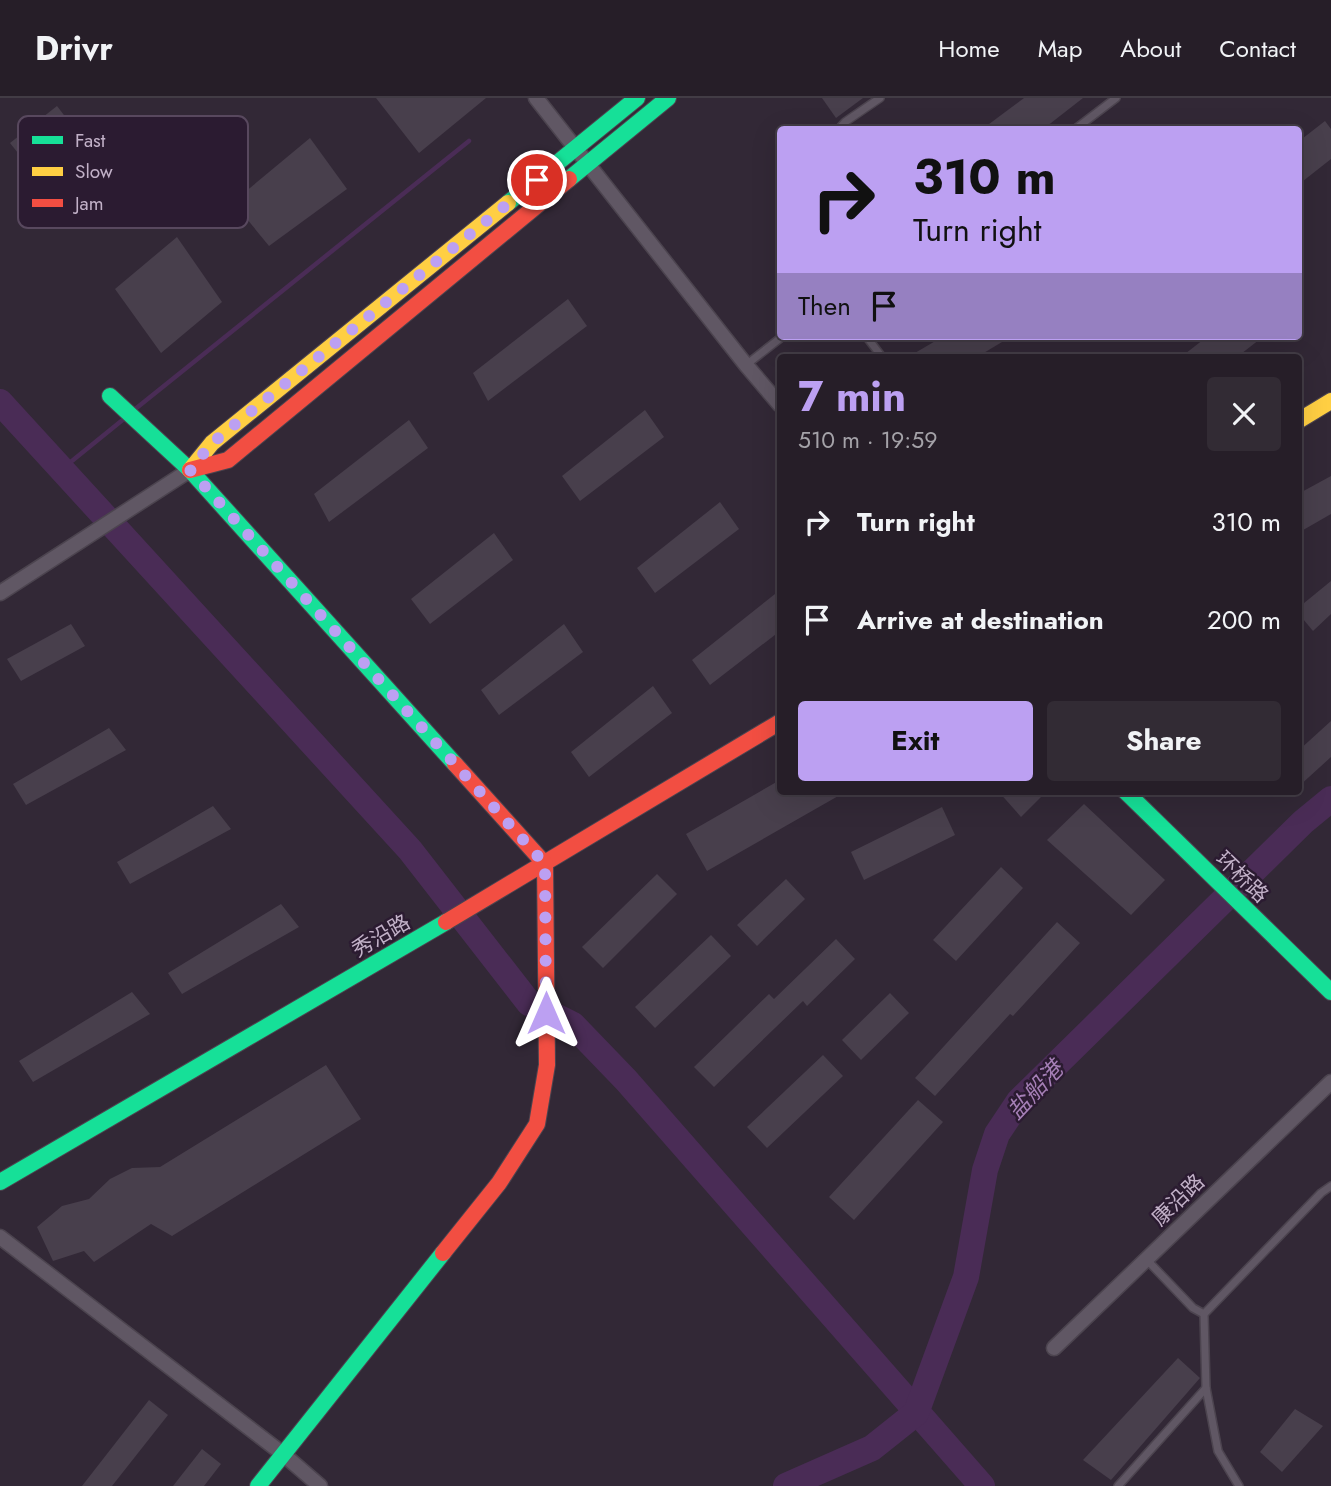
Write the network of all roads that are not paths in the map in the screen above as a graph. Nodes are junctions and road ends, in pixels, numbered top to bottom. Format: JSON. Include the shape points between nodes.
{"nodes":[{"id":1,"x":536,"y":98,"type":"edge"},
{"id":2,"x":637,"y":98,"type":"edge"},
{"id":3,"x":668,"y":98,"type":"edge"},
{"id":4,"x":880,"y":98,"type":"edge"},
{"id":5,"x":1116,"y":98,"type":"edge"},
{"id":6,"x":842,"y":126,"type":"edge"},
{"id":7,"x":1079,"y":126,"type":"edge"},
{"id":8,"x":576,"y":148,"type":"junction"},
{"id":9,"x":589,"y":163,"type":"junction"},
{"id":10,"x":778,"y":340,"type":"edge"},
{"id":11,"x":746,"y":365,"type":"junction"},
{"id":12,"x":110,"y":396,"type":"dead end"},
{"id":13,"x":777,"y":401,"type":"edge"},
{"id":14,"x":1331,"y":401,"type":"edge"},
{"id":15,"x":1302,"y":419,"type":"edge"},
{"id":16,"x":190,"y":470,"type":"junction"},
{"id":17,"x":0,"y":593,"type":"edge"},
{"id":18,"x":777,"y":724,"type":"edge"},
{"id":19,"x":1129,"y":795,"type":"edge"},
{"id":20,"x":545,"y":864,"type":"junction"},
{"id":21,"x":1331,"y":992,"type":"edge"},
{"id":22,"x":1331,"y":1082,"type":"edge"},
{"id":23,"x":0,"y":1182,"type":"edge"},
{"id":24,"x":1331,"y":1186,"type":"edge"},
{"id":25,"x":0,"y":1237,"type":"edge"},
{"id":26,"x":1146,"y":1259,"type":"junction"},
{"id":27,"x":1204,"y":1314,"type":"junction"},
{"id":28,"x":1054,"y":1348,"type":"dead end"},
{"id":29,"x":1206,"y":1388,"type":"junction"},
{"id":30,"x":283,"y":1454,"type":"junction"},
{"id":31,"x":258,"y":1486,"type":"edge"},
{"id":32,"x":320,"y":1486,"type":"edge"},
{"id":33,"x":1118,"y":1486,"type":"edge"},
{"id":34,"x":1239,"y":1486,"type":"edge"}],
"edges":[{"from":1,"to":8,"type":"street"},
{"from":2,"to":8,"type":"street"},
{"from":3,"to":9,"type":"street"},
{"from":4,"to":6,"type":"lane"},
{"from":5,"to":7,"type":"lane"},
{"from":8,"to":9,"type":"street"},
{"from":8,"to":16,"type":"street","via":[[212,443]]},
{"from":9,"to":11,"type":"street"},
{"from":9,"to":16,"type":"street","via":[[228,460]]},
{"from":10,"to":11,"type":"lane"},
{"from":11,"to":13,"type":"street"},
{"from":12,"to":16,"type":"street"},
{"from":14,"to":15,"type":"street"},
{"from":16,"to":17,"type":"street"},
{"from":16,"to":20,"type":"street"},
{"from":18,"to":20,"type":"street","name":"秀沿路"},
{"from":19,"to":21,"type":"street","name":"环桥路"},
{"from":20,"to":23,"type":"street","name":"秀沿路"},
{"from":20,"to":30,"type":"street","via":[[547,1065],[537,1124],[499,1183]]},
{"from":22,"to":26,"type":"street","name":"康沿路"},
{"from":24,"to":27,"type":"lane"},
{"from":25,"to":30,"type":"street"},
{"from":26,"to":27,"type":"lane"},
{"from":26,"to":28,"type":"street","name":"康沿路"},
{"from":27,"to":29,"type":"lane"},
{"from":29,"to":33,"type":"lane"},
{"from":29,"to":34,"type":"lane","via":[[1218,1451]]},
{"from":30,"to":31,"type":"street"},
{"from":30,"to":32,"type":"street"}]}
